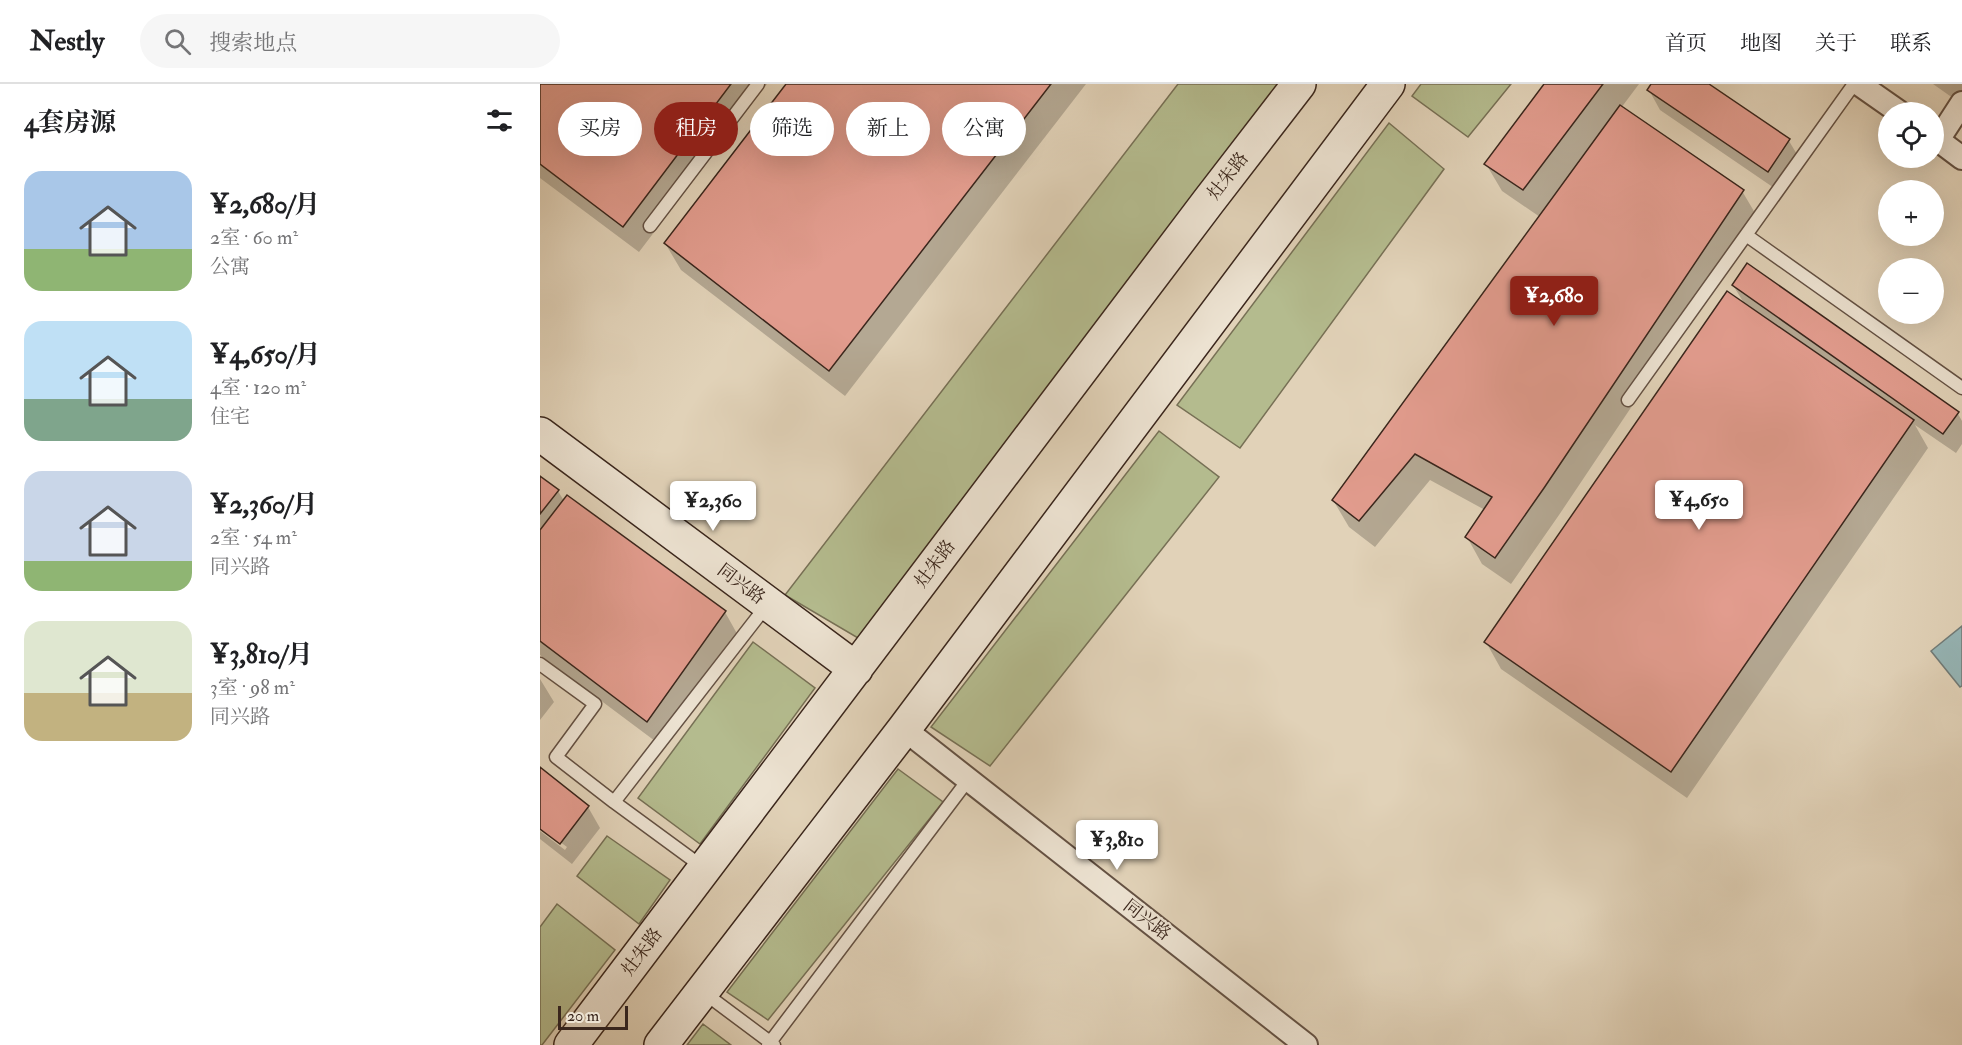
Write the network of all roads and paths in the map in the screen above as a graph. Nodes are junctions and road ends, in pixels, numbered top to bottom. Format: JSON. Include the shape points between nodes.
{"nodes":[{"id":1,"x":758,"y":84,"type":"edge"},
{"id":2,"x":1299,"y":84,"type":"edge"},
{"id":3,"x":1388,"y":84,"type":"edge"},
{"id":4,"x":1854,"y":84,"type":"edge"},
{"id":5,"x":1859,"y":84,"type":"edge"},
{"id":6,"x":1885,"y":102,"type":"edge"},
{"id":7,"x":1962,"y":103,"type":"edge"},
{"id":8,"x":1944,"y":127,"type":"edge"},
{"id":9,"x":1944,"y":144,"type":"edge"},
{"id":10,"x":1962,"y":158,"type":"edge"},
{"id":11,"x":650,"y":226,"type":"dead end"},
{"id":12,"x":1746,"y":235,"type":"junction"},
{"id":13,"x":1962,"y":388,"type":"edge"},
{"id":14,"x":1628,"y":400,"type":"dead end"},
{"id":15,"x":540,"y":434,"type":"edge"},
{"id":16,"x":767,"y":604,"type":"junction"},
{"id":17,"x":540,"y":664,"type":"edge"},
{"id":18,"x":856,"y":669,"type":"junction"},
{"id":19,"x":904,"y":729,"type":"junction"},
{"id":20,"x":969,"y":780,"type":"junction"},
{"id":21,"x":614,"y":802,"type":"junction"},
{"id":22,"x":705,"y":869,"type":"junction"},
{"id":23,"x":702,"y":992,"type":"junction"},
{"id":24,"x":1299,"y":1043,"type":"edge"},
{"id":25,"x":771,"y":1044,"type":"edge"},
{"id":26,"x":571,"y":1045,"type":"edge"},
{"id":27,"x":661,"y":1045,"type":"edge"}],
"edges":[{"from":1,"to":11,"type":"lane"},
{"from":2,"to":18,"type":"main road","name":"灶朱路"},
{"from":3,"to":19,"type":"main road"},
{"from":4,"to":12,"type":"lane"},
{"from":5,"to":6,"type":"street"},
{"from":7,"to":8,"type":"street"},
{"from":9,"to":10,"type":"street"},
{"from":12,"to":13,"type":"lane"},
{"from":12,"to":14,"type":"lane"},
{"from":15,"to":16,"type":"main road","name":"同兴路"},
{"from":16,"to":18,"type":"main road","name":"同兴路"},
{"from":16,"to":21,"type":"lane"},
{"from":17,"to":21,"type":"lane","via":[[595,704],[556,757]]},
{"from":18,"to":22,"type":"main road","name":"灶朱路"},
{"from":19,"to":20,"type":"street","name":"同兴路"},
{"from":19,"to":23,"type":"main road"},
{"from":20,"to":24,"type":"street","name":"同兴路"},
{"from":20,"to":25,"type":"lane"},
{"from":21,"to":22,"type":"lane"},
{"from":22,"to":26,"type":"main road","name":"灶朱路"},
{"from":23,"to":25,"type":"lane"},
{"from":23,"to":27,"type":"main road"}]}
